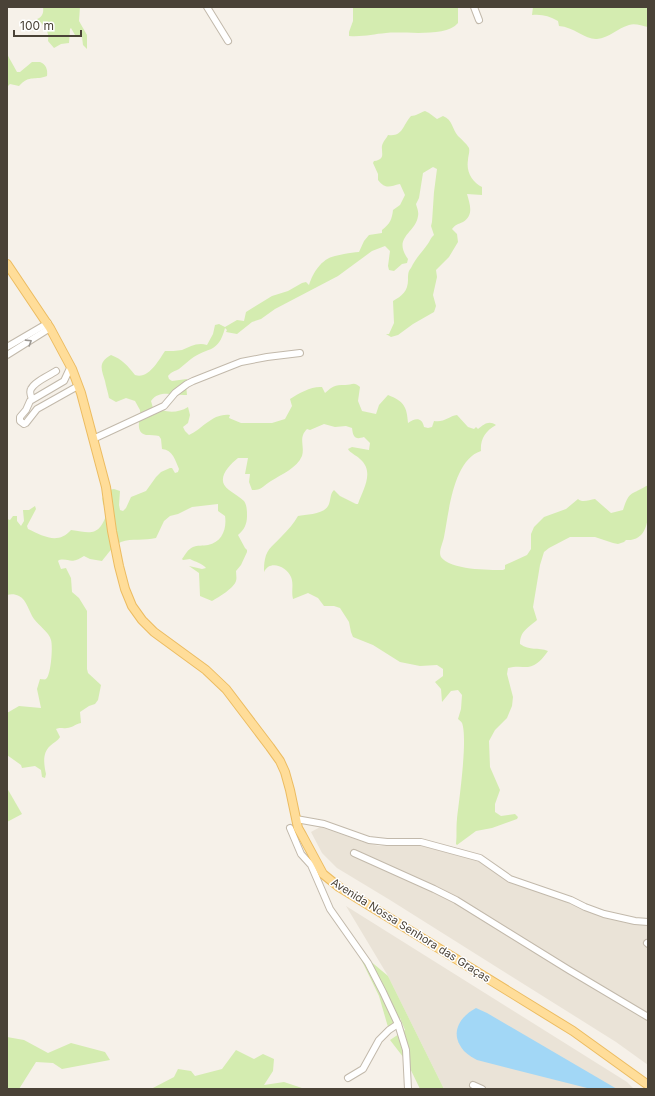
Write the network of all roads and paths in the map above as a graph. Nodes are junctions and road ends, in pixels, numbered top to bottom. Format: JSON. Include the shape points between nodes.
{"nodes":[{"id":1,"x":207,"y":7,"type":"edge"},
{"id":2,"x":475,"y":7,"type":"edge"},
{"id":3,"x":479,"y":20,"type":"dead end"},
{"id":4,"x":228,"y":41,"type":"dead end"},
{"id":5,"x":7,"y":264,"type":"edge"},
{"id":6,"x":49,"y":326,"type":"junction"},
{"id":7,"x":7,"y":347,"type":"edge"},
{"id":8,"x":300,"y":353,"type":"dead end"},
{"id":9,"x":7,"y":355,"type":"edge"},
{"id":10,"x":70,"y":366,"type":"junction"},
{"id":11,"x":56,"y":371,"type":"dead end"},
{"id":12,"x":78,"y":386,"type":"junction"},
{"id":13,"x":32,"y":399,"type":"junction"},
{"id":14,"x":93,"y":439,"type":"junction"},
{"id":15,"x":296,"y":819,"type":"junction"},
{"id":16,"x":290,"y":828,"type":"dead end"},
{"id":17,"x":354,"y":853,"type":"dead end"},
{"id":18,"x":648,"y":922,"type":"edge"},
{"id":19,"x":648,"y":1017,"type":"edge"},
{"id":20,"x":398,"y":1024,"type":"junction"},
{"id":21,"x":348,"y":1078,"type":"dead end"},
{"id":22,"x":473,"y":1085,"type":"dead end"},
{"id":23,"x":648,"y":1086,"type":"edge"},
{"id":24,"x":408,"y":1089,"type":"edge"},
{"id":25,"x":482,"y":1089,"type":"edge"}],
"edges":[{"from":1,"to":4,"type":"street"},
{"from":2,"to":3,"type":"street"},
{"from":5,"to":6,"type":"main road","name":"Avenida Nossa Senhora das Graças"},
{"from":6,"to":7,"type":"street"},
{"from":9,"to":6,"type":"street","one_way":true},
{"from":6,"to":10,"type":"main road","name":"Avenida Nossa Senhora das Graças"},
{"from":8,"to":14,"type":"street","via":[[241,362],[193,381],[175,393],[164,406]]},
{"from":10,"to":12,"type":"main road","name":"Avenida Nossa Senhora das Graças"},
{"from":10,"to":13,"type":"street","via":[[64,380]]},
{"from":11,"to":13,"type":"street","via":[[31,389]]},
{"from":12,"to":13,"type":"street","via":[[41,406],[24,424],[20,417]]},
{"from":12,"to":14,"type":"main road","name":"Avenida Nossa Senhora das Graças"},
{"from":14,"to":15,"type":"main road","name":"Avenida Nossa Senhora das Graças","via":[[106,487],[119,566],[132,606],[154,632],[206,670],[226,689],[280,761]]},
{"from":15,"to":18,"type":"street","via":[[324,824],[369,840],[421,842],[480,858],[510,879],[523,884],[604,914]]},
{"from":15,"to":23,"type":"main road","name":"Avenida Nossa Senhora das Graças","via":[[311,854],[329,880],[573,1031]]},
{"from":16,"to":20,"type":"street","via":[[301,854],[311,865],[330,909],[368,964]]},
{"from":17,"to":19,"type":"street","via":[[456,900]]},
{"from":20,"to":21,"type":"street","via":[[379,1040],[363,1069]]},
{"from":20,"to":24,"type":"street","via":[[406,1050]]},
{"from":22,"to":25,"type":"street"}]}
